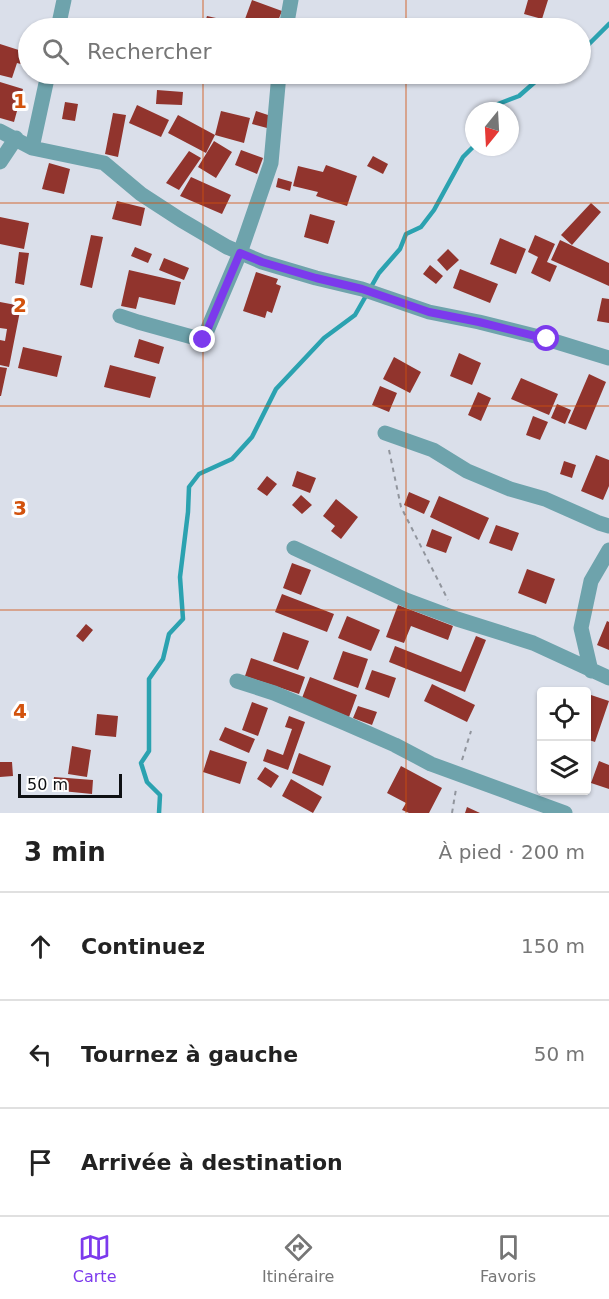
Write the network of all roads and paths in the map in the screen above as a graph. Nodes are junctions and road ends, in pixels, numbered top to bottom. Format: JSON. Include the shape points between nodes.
{"nodes":[{"id":1,"x":64,"y":0,"type":"edge"},
{"id":2,"x":291,"y":0,"type":"edge"},
{"id":3,"x":60,"y":18,"type":"edge"},
{"id":4,"x":288,"y":18,"type":"edge"},
{"id":5,"x":46,"y":84,"type":"edge"},
{"id":6,"x":278,"y":84,"type":"edge"},
{"id":7,"x":0,"y":131,"type":"edge"},
{"id":8,"x":16,"y":138,"type":"junction"},
{"id":9,"x":32,"y":148,"type":"junction"},
{"id":10,"x":0,"y":162,"type":"edge"},
{"id":11,"x":240,"y":253,"type":"junction"},
{"id":12,"x":120,"y":316,"type":"dead end"},
{"id":13,"x":609,"y":358,"type":"edge"},
{"id":14,"x":386,"y":433,"type":"joint"},
{"id":15,"x":609,"y":526,"type":"edge"},
{"id":16,"x":294,"y":548,"type":"dead end"},
{"id":17,"x":609,"y":550,"type":"edge"},
{"id":18,"x":457,"y":619,"type":"junction"},
{"id":19,"x":591,"y":671,"type":"junction"},
{"id":20,"x":609,"y":678,"type":"edge"},
{"id":21,"x":237,"y":681,"type":"dead end"},
{"id":22,"x":565,"y":813,"type":"edge"}],
"edges":[{"from":1,"to":3,"type":"street"},
{"from":2,"to":4,"type":"street"},
{"from":5,"to":9,"type":"street"},
{"from":6,"to":11,"type":"street","via":[[271,163]]},
{"from":7,"to":8,"type":"street"},
{"from":8,"to":9,"type":"street"},
{"from":8,"to":10,"type":"street"},
{"from":9,"to":11,"type":"street","via":[[104,163],[141,194]]},
{"from":11,"to":12,"type":"street","via":[[203,340]]},
{"from":11,"to":13,"type":"street","via":[[429,312],[547,339]]},
{"from":14,"to":15,"type":"street","via":[[434,450],[467,471],[510,489]]},
{"from":14,"to":18,"type":"path","via":[[401,507]]},
{"from":16,"to":18,"type":"street"},
{"from":17,"to":19,"type":"street","via":[[591,581],[580,628]]},
{"from":18,"to":19,"type":"street","via":[[533,643]]},
{"from":19,"to":20,"type":"street"},
{"from":21,"to":22,"type":"street","via":[[325,714],[431,764]]}]}
